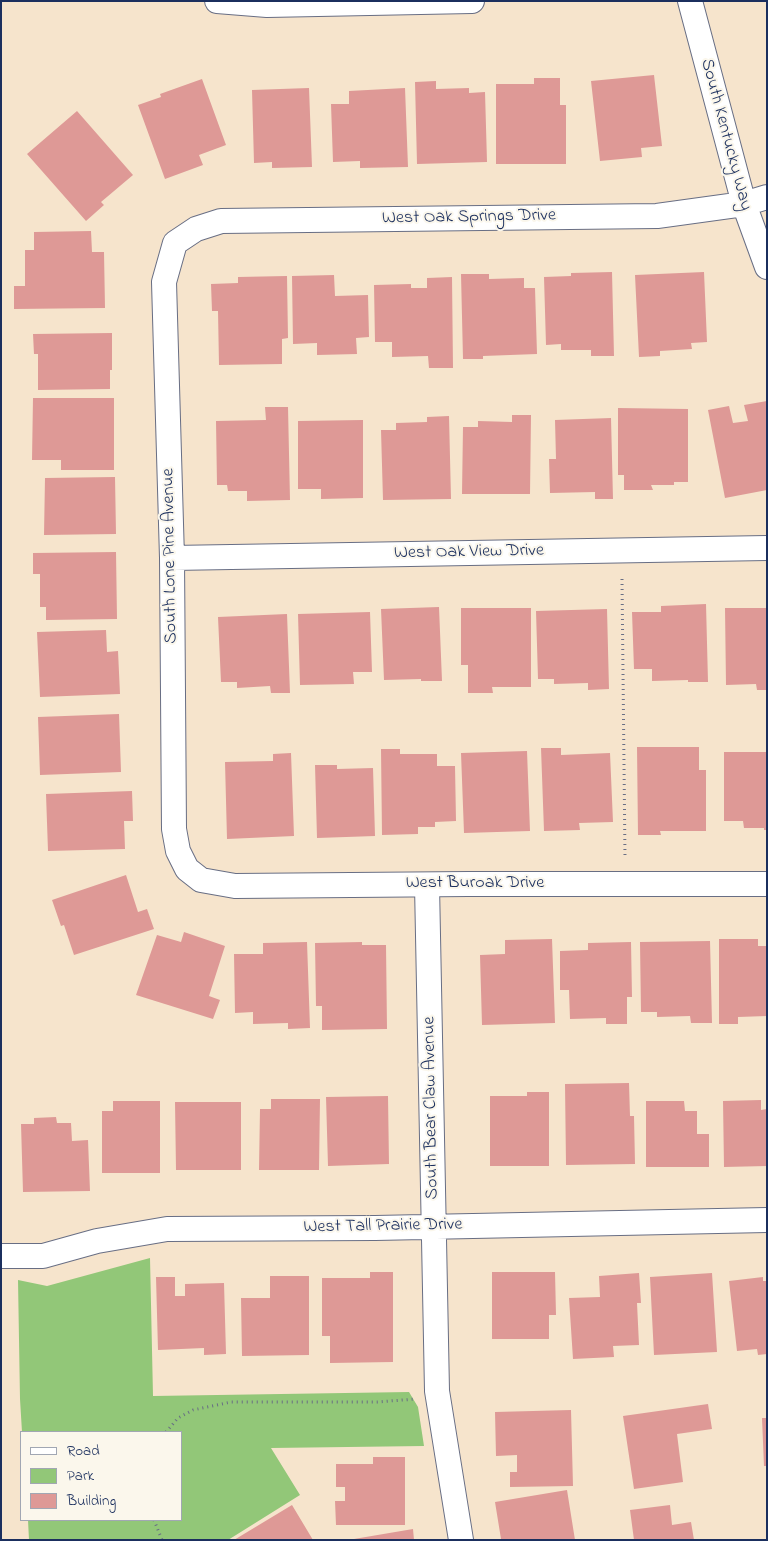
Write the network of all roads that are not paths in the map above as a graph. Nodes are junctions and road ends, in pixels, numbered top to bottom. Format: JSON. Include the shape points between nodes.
{"nodes":[{"id":1,"x":217,"y":1,"type":"edge"},
{"id":2,"x":472,"y":1,"type":"edge"},
{"id":3,"x":690,"y":1,"type":"edge"},
{"id":4,"x":767,"y":196,"type":"edge"},
{"id":5,"x":744,"y":204,"type":"junction"},
{"id":6,"x":175,"y":243,"type":"joint"},
{"id":7,"x":767,"y":267,"type":"edge"},
{"id":8,"x":767,"y":548,"type":"edge"},
{"id":9,"x":172,"y":558,"type":"junction"},
{"id":10,"x":187,"y":868,"type":"joint"},
{"id":11,"x":767,"y":884,"type":"edge"},
{"id":12,"x":428,"y":885,"type":"junction"},
{"id":13,"x":767,"y":1220,"type":"edge"},
{"id":14,"x":434,"y":1226,"type":"junction"},
{"id":15,"x":1,"y":1256,"type":"edge"},
{"id":16,"x":461,"y":1540,"type":"edge"}],
"edges":[{"from":1,"to":2,"type":"street","via":[[267,5]]},
{"from":3,"to":5,"type":"street","name":"South Kentucky Way"},
{"from":4,"to":5,"type":"street","name":"West Oak Springs Drive"},
{"from":5,"to":6,"type":"street","name":"West Oak Springs Drive","via":[[657,216],[221,221],[196,229]]},
{"from":5,"to":7,"type":"street","name":"South Kentucky Way"},
{"from":6,"to":9,"type":"street","name":"South Lone Pine Avenue","via":[[164,282]]},
{"from":8,"to":9,"type":"street","name":"West Oak View Drive"},
{"from":9,"to":10,"type":"street","name":"South Lone Pine Avenue","via":[[174,829],[178,852]]},
{"from":10,"to":12,"type":"street","name":"West Buroak Drive","via":[[201,880],[235,886]]},
{"from":11,"to":12,"type":"street","name":"West Buroak Drive"},
{"from":12,"to":14,"type":"street","name":"South Bear Claw Avenue"},
{"from":13,"to":14,"type":"street","name":"West Tall Prairie Drive"},
{"from":14,"to":15,"type":"street","name":"West Tall Prairie Drive","via":[[168,1229],[97,1241],[43,1256]]},
{"from":14,"to":16,"type":"street","name":"South Bear Claw Avenue","via":[[437,1391]]}]}
